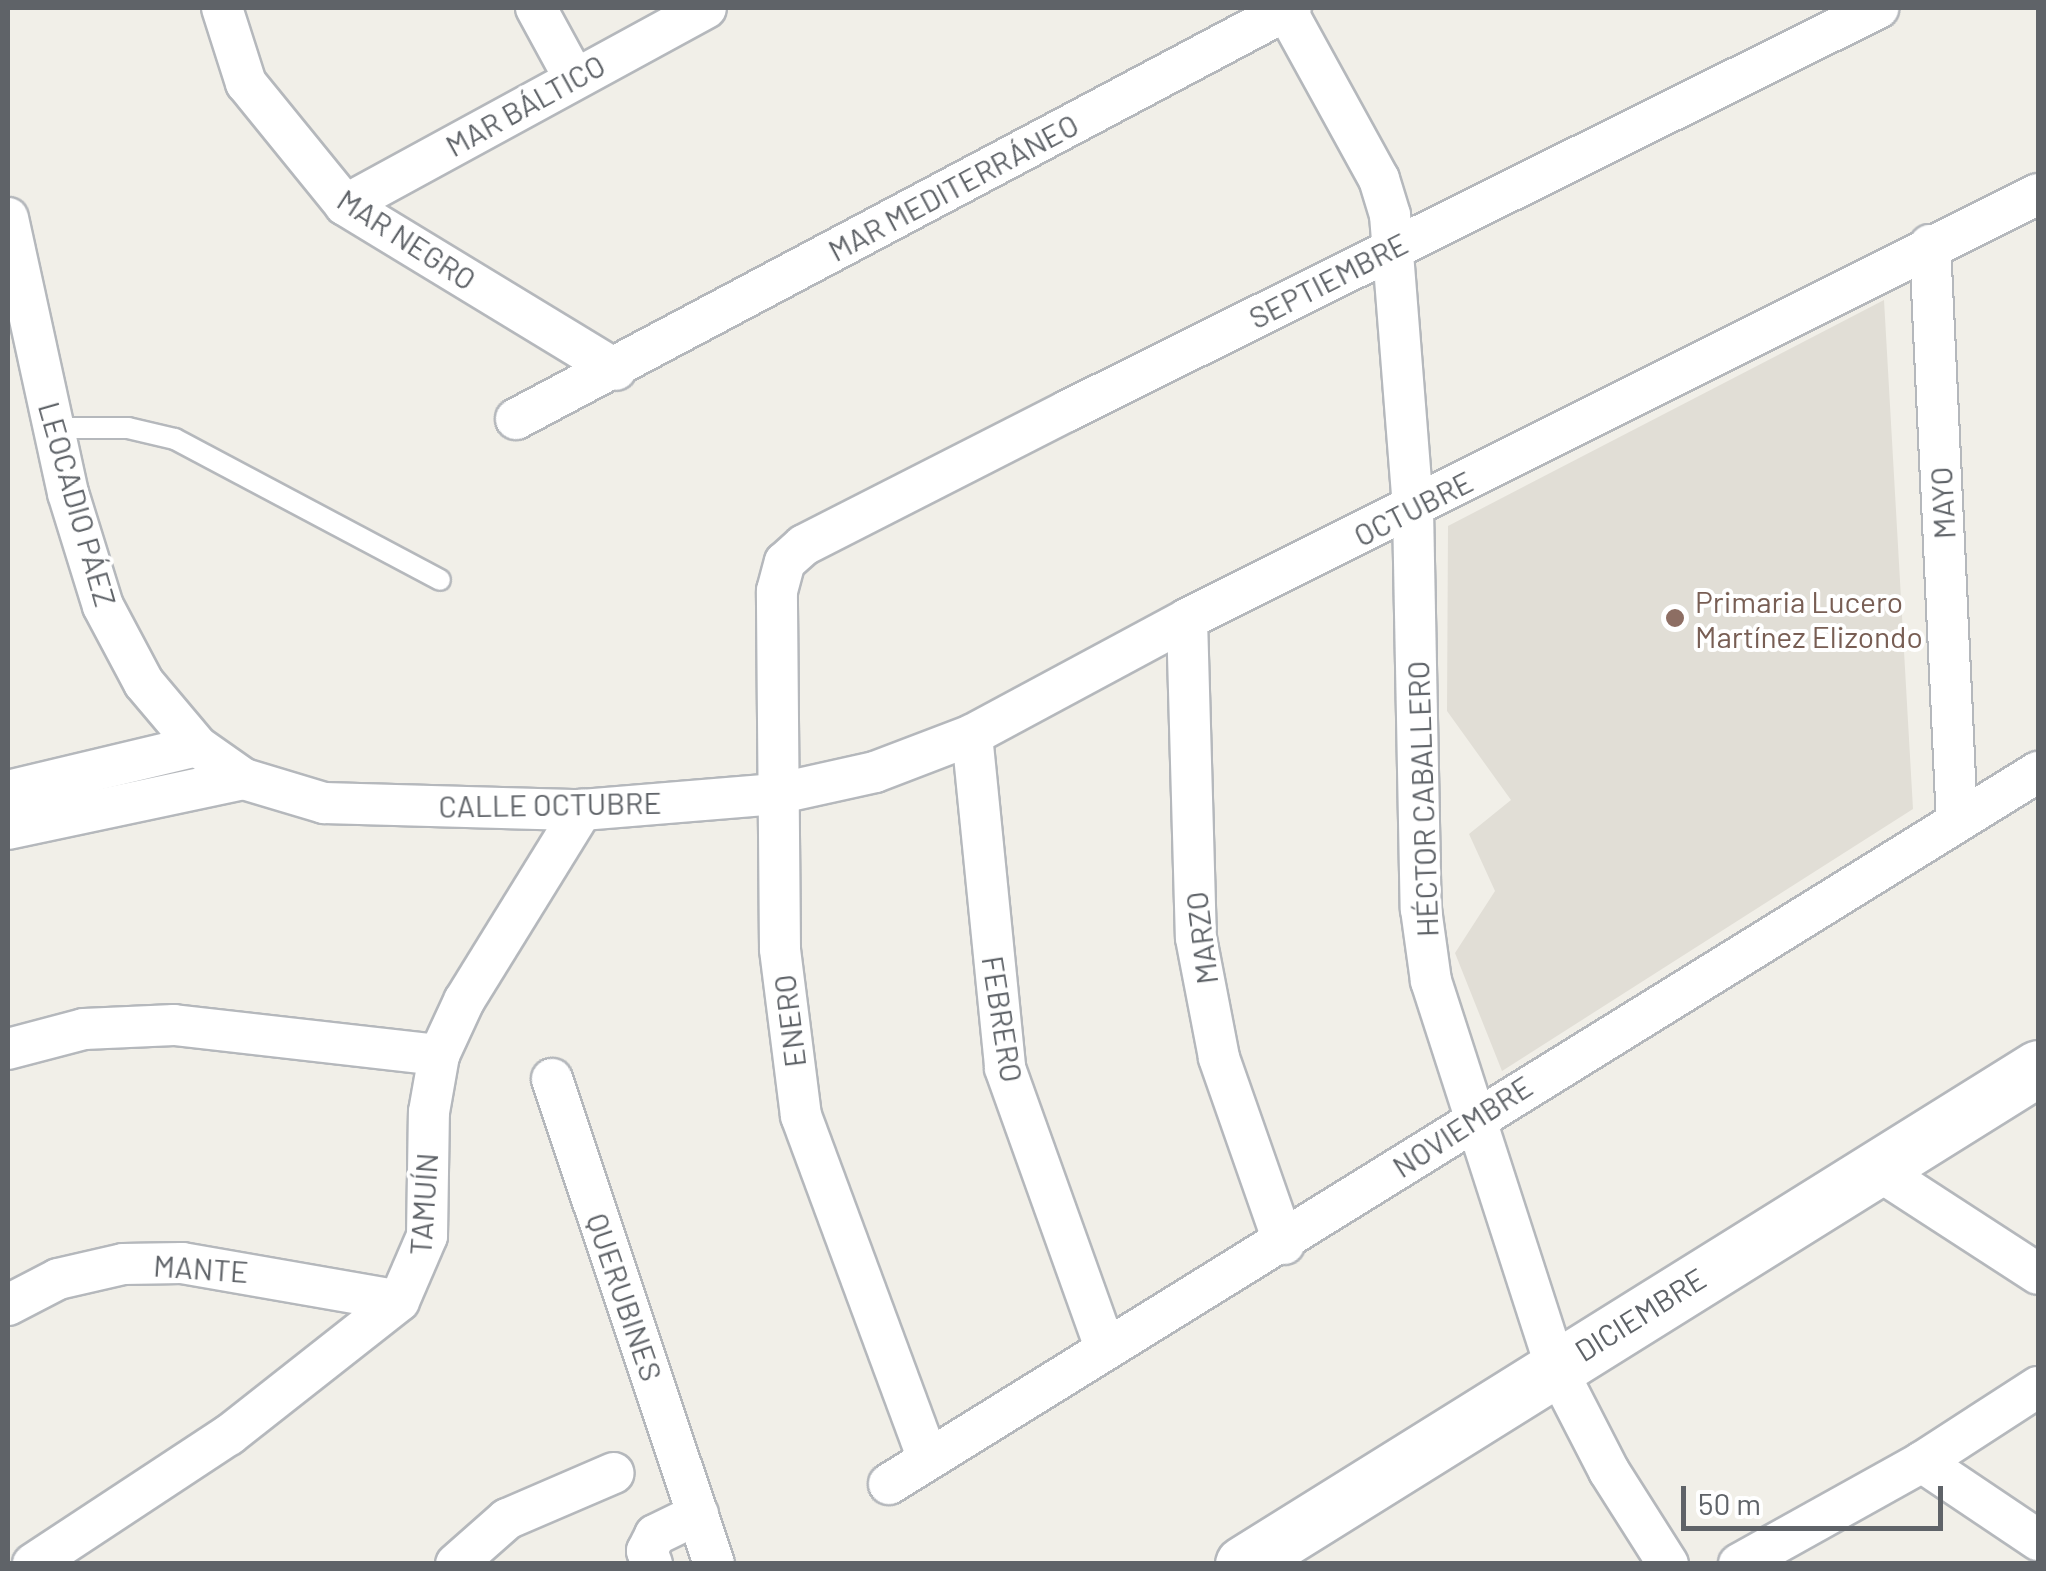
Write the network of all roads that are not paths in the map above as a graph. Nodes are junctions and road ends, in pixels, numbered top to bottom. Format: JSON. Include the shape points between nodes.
{"nodes":[{"id":1,"x":222,"y":8,"type":"edge"},
{"id":2,"x":536,"y":8,"type":"edge"},
{"id":3,"x":706,"y":8,"type":"edge"},
{"id":4,"x":1878,"y":8,"type":"edge"},
{"id":5,"x":1289,"y":9,"type":"edge"},
{"id":6,"x":573,"y":76,"type":"junction"},
{"id":7,"x":2038,"y":194,"type":"edge"},
{"id":8,"x":345,"y":206,"type":"junction"},
{"id":9,"x":8,"y":218,"type":"edge"},
{"id":10,"x":1930,"y":245,"type":"junction"},
{"id":11,"x":1393,"y":247,"type":"junction"},
{"id":12,"x":616,"y":370,"type":"junction"},
{"id":13,"x":516,"y":419,"type":"dead end"},
{"id":14,"x":54,"y":428,"type":"junction"},
{"id":15,"x":1413,"y":508,"type":"junction"},
{"id":16,"x":785,"y":562,"type":"joint"},
{"id":17,"x":440,"y":580,"type":"dead end"},
{"id":18,"x":1187,"y":619,"type":"junction"},
{"id":19,"x":972,"y":735,"type":"junction"},
{"id":20,"x":197,"y":746,"type":"junction"},
{"id":21,"x":2038,"y":772,"type":"edge"},
{"id":22,"x":244,"y":779,"type":"junction"},
{"id":23,"x":8,"y":790,"type":"edge"},
{"id":24,"x":776,"y":794,"type":"junction"},
{"id":25,"x":324,"y":803,"type":"joint"},
{"id":26,"x":582,"y":810,"type":"junction"},
{"id":27,"x":1957,"y":821,"type":"junction"},
{"id":28,"x":8,"y":829,"type":"edge"},
{"id":29,"x":8,"y":1049,"type":"edge"},
{"id":30,"x":439,"y":1056,"type":"junction"},
{"id":31,"x":2038,"y":1068,"type":"edge"},
{"id":32,"x":552,"y":1079,"type":"dead end"},
{"id":33,"x":1474,"y":1116,"type":"junction"},
{"id":34,"x":1875,"y":1168,"type":"junction"},
{"id":35,"x":1284,"y":1244,"type":"junction"},
{"id":36,"x":2038,"y":1274,"type":"edge"},
{"id":37,"x":399,"y":1301,"type":"junction"},
{"id":38,"x":8,"y":1304,"type":"edge"},
{"id":39,"x":1104,"y":1348,"type":"junction"},
{"id":40,"x":1556,"y":1366,"type":"junction"},
{"id":41,"x":2038,"y":1387,"type":"edge"},
{"id":42,"x":928,"y":1458,"type":"junction"},
{"id":43,"x":1922,"y":1462,"type":"junction"},
{"id":44,"x":614,"y":1473,"type":"dead end"},
{"id":45,"x":889,"y":1484,"type":"dead end"},
{"id":46,"x":698,"y":1514,"type":"junction"},
{"id":47,"x":2038,"y":1540,"type":"edge"},
{"id":48,"x":471,"y":1559,"type":"edge"},
{"id":49,"x":33,"y":1564,"type":"edge"},
{"id":50,"x":652,"y":1564,"type":"edge"},
{"id":51,"x":714,"y":1564,"type":"edge"},
{"id":52,"x":1243,"y":1564,"type":"edge"},
{"id":53,"x":1668,"y":1564,"type":"edge"},
{"id":54,"x":1739,"y":1564,"type":"edge"}],
"edges":[{"from":1,"to":8,"type":"street","name":"MAR NEGRO","via":[[246,83]]},
{"from":2,"to":6,"type":"street"},
{"from":3,"to":6,"type":"street","name":"MAR BÁLTICO"},
{"from":4,"to":11,"type":"street","name":"SEPTIEMBRE"},
{"from":5,"to":11,"type":"street","name":"HÉCTOR CABALLERO","via":[[1378,179]]},
{"from":5,"to":12,"type":"street","name":"MAR MEDITERRÁNEO"},
{"from":6,"to":8,"type":"street","name":"MAR BÁLTICO"},
{"from":7,"to":10,"type":"street","name":"OCTUBRE"},
{"from":8,"to":12,"type":"street","name":"MAR NEGRO"},
{"from":9,"to":14,"type":"street","name":"LEOCADIO PÁEZ"},
{"from":10,"to":15,"type":"street","name":"OCTUBRE"},
{"from":10,"to":27,"type":"street","name":"MAYO"},
{"from":11,"to":15,"type":"street","name":"HÉCTOR CABALLERO"},
{"from":11,"to":16,"type":"street","name":"SEPTIEMBRE","via":[[804,545]]},
{"from":12,"to":13,"type":"street","name":"MAR MEDITERRÁNEO"},
{"from":14,"to":17,"type":"lane","via":[[128,428],[174,439]]},
{"from":14,"to":20,"type":"street","name":"LEOCADIO PÁEZ","via":[[103,606],[144,683]]},
{"from":15,"to":18,"type":"street","name":"OCTUBRE"},
{"from":15,"to":33,"type":"street","name":"HÉCTOR CABALLERO","via":[[1421,909],[1431,982]]},
{"from":16,"to":24,"type":"street","name":"ENERO","via":[[777,591]]},
{"from":18,"to":19,"type":"street","name":"OCTUBRE"},
{"from":18,"to":35,"type":"street","name":"MARZO","via":[[1196,938],[1219,1058]]},
{"from":19,"to":24,"type":"street","name":"OCTUBRE","via":[[875,772]]},
{"from":19,"to":39,"type":"street","name":"FEBRERO","via":[[1005,1068]]},
{"from":20,"to":22,"type":"street","name":"LEOCADIO PÁEZ"},
{"from":20,"to":23,"type":"street"},
{"from":21,"to":27,"type":"street","name":"NOVIEMBRE"},
{"from":22,"to":25,"type":"street","name":"LEOCADIO PÁEZ"},
{"from":22,"to":28,"type":"street"},
{"from":24,"to":26,"type":"street","name":"CALLE OCTUBRE"},
{"from":24,"to":42,"type":"street","name":"ENERO","via":[[780,950],[801,1116]]},
{"from":25,"to":26,"type":"street","name":"CALLE OCTUBRE"},
{"from":26,"to":30,"type":"street","name":"TAMUÍN","via":[[464,1001]]},
{"from":27,"to":33,"type":"street","name":"NOVIEMBRE"},
{"from":29,"to":30,"type":"street","via":[[84,1029],[174,1025]]},
{"from":30,"to":37,"type":"street","name":"TAMUÍN","via":[[428,1112],[427,1236]]},
{"from":31,"to":34,"type":"street","name":"DICIEMBRE"},
{"from":32,"to":46,"type":"street","name":"QUERUBINES"},
{"from":33,"to":35,"type":"street","name":"NOVIEMBRE"},
{"from":33,"to":40,"type":"street","name":"HÉCTOR CABALLERO"},
{"from":34,"to":36,"type":"street"},
{"from":34,"to":40,"type":"street","name":"DICIEMBRE"},
{"from":35,"to":39,"type":"street","name":"NOVIEMBRE"},
{"from":37,"to":38,"type":"street","name":"MANTE","via":[[182,1262],[123,1264],[58,1279]]},
{"from":37,"to":49,"type":"street","name":"TAMUÍN","via":[[228,1435]]},
{"from":39,"to":42,"type":"street","name":"NOVIEMBRE"},
{"from":40,"to":52,"type":"street","name":"DICIEMBRE"},
{"from":40,"to":53,"type":"street","name":"HÉCTOR CABALLERO","via":[[1609,1472]]},
{"from":41,"to":43,"type":"street"},
{"from":42,"to":45,"type":"street","name":"NOVIEMBRE"},
{"from":43,"to":47,"type":"street"},
{"from":43,"to":54,"type":"street"},
{"from":44,"to":48,"type":"street","via":[[507,1519]]},
{"from":46,"to":50,"type":"street","via":[[655,1535],[647,1551]]},
{"from":46,"to":51,"type":"street","name":"QUERUBINES"}]}
